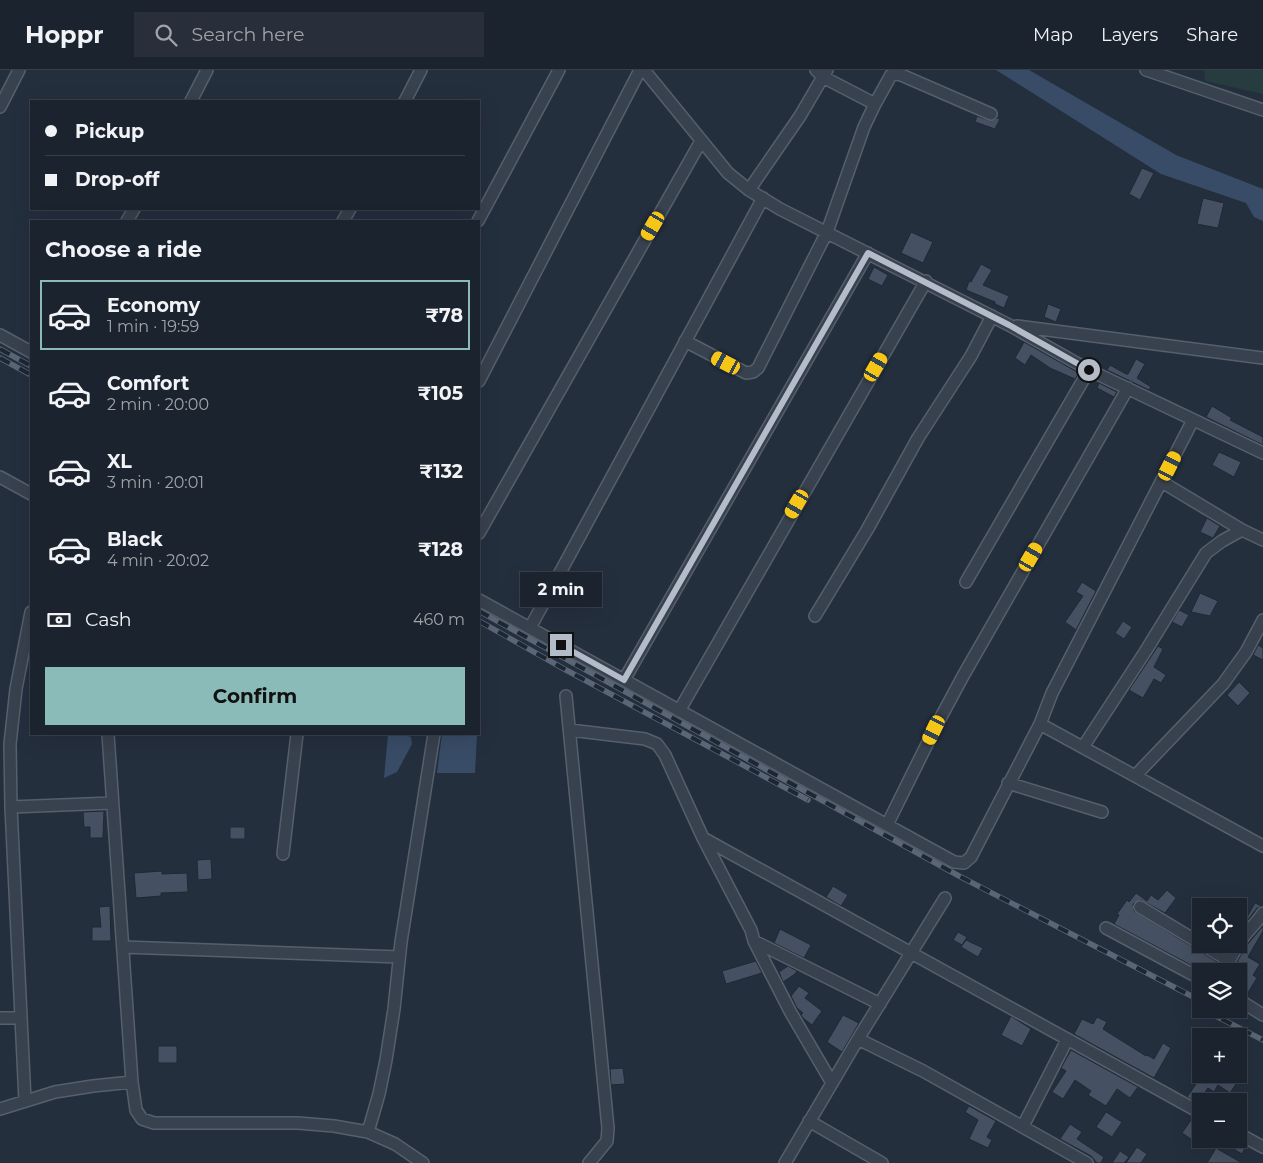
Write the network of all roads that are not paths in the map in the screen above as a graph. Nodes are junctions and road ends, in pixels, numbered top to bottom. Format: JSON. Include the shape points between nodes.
{"nodes":[{"id":1,"x":19,"y":70,"type":"edge"},
{"id":2,"x":207,"y":70,"type":"edge"},
{"id":3,"x":421,"y":70,"type":"edge"},
{"id":4,"x":559,"y":70,"type":"edge"},
{"id":5,"x":642,"y":70,"type":"edge"},
{"id":6,"x":1146,"y":70,"type":"edge"},
{"id":7,"x":822,"y":72,"type":"edge"},
{"id":8,"x":191,"y":100,"type":"edge"},
{"id":9,"x":406,"y":100,"type":"edge"},
{"id":10,"x":875,"y":104,"type":"junction"},
{"id":11,"x":0,"y":107,"type":"edge"},
{"id":12,"x":1263,"y":110,"type":"edge"},
{"id":13,"x":991,"y":114,"type":"dead end"},
{"id":14,"x":701,"y":141,"type":"junction"},
{"id":15,"x":749,"y":190,"type":"junction"},
{"id":16,"x":763,"y":198,"type":"junction"},
{"id":17,"x":479,"y":220,"type":"edge"},
{"id":18,"x":827,"y":232,"type":"junction"},
{"id":19,"x":868,"y":253,"type":"junction"},
{"id":20,"x":926,"y":281,"type":"junction"},
{"id":21,"x":992,"y":316,"type":"junction"},
{"id":22,"x":1009,"y":325,"type":"junction"},
{"id":23,"x":0,"y":335,"type":"edge"},
{"id":24,"x":685,"y":341,"type":"junction"},
{"id":25,"x":30,"y":351,"type":"edge"},
{"id":26,"x":1263,"y":358,"type":"edge"},
{"id":27,"x":1089,"y":370,"type":"junction"},
{"id":28,"x":480,"y":379,"type":"edge"},
{"id":29,"x":1128,"y":388,"type":"junction"},
{"id":30,"x":1193,"y":420,"type":"junction"},
{"id":31,"x":1263,"y":453,"type":"edge"},
{"id":32,"x":0,"y":477,"type":"edge"},
{"id":33,"x":1162,"y":482,"type":"junction"},
{"id":34,"x":30,"y":493,"type":"edge"},
{"id":35,"x":1242,"y":530,"type":"junction"},
{"id":36,"x":480,"y":531,"type":"edge"},
{"id":37,"x":1263,"y":540,"type":"edge"},
{"id":38,"x":966,"y":582,"type":"dead end"},
{"id":39,"x":480,"y":601,"type":"edge"},
{"id":40,"x":815,"y":616,"type":"dead end"},
{"id":41,"x":30,"y":617,"type":"edge"},
{"id":42,"x":1263,"y":620,"type":"edge"},
{"id":43,"x":530,"y":628,"type":"junction"},
{"id":44,"x":624,"y":680,"type":"junction"},
{"id":45,"x":566,"y":696,"type":"dead end"},
{"id":46,"x":679,"y":711,"type":"junction"},
{"id":47,"x":1040,"y":724,"type":"junction"},
{"id":48,"x":570,"y":730,"type":"junction"},
{"id":49,"x":108,"y":735,"type":"edge"},
{"id":50,"x":297,"y":735,"type":"edge"},
{"id":51,"x":434,"y":735,"type":"edge"},
{"id":52,"x":1083,"y":748,"type":"junction"},
{"id":53,"x":1135,"y":776,"type":"junction"},
{"id":54,"x":1008,"y":783,"type":"junction"},
{"id":55,"x":112,"y":803,"type":"junction"},
{"id":56,"x":11,"y":807,"type":"junction"},
{"id":57,"x":1102,"y":812,"type":"dead end"},
{"id":58,"x":887,"y":825,"type":"junction"},
{"id":59,"x":703,"y":838,"type":"junction"},
{"id":60,"x":1263,"y":846,"type":"edge"},
{"id":61,"x":283,"y":854,"type":"dead end"},
{"id":62,"x":945,"y":898,"type":"dead end"},
{"id":63,"x":1140,"y":907,"type":"dead end"},
{"id":64,"x":1263,"y":913,"type":"edge"},
{"id":65,"x":1106,"y":928,"type":"dead end"},
{"id":66,"x":1247,"y":933,"type":"edge"},
{"id":67,"x":754,"y":941,"type":"junction"},
{"id":68,"x":123,"y":947,"type":"junction"},
{"id":69,"x":1233,"y":953,"type":"edge"},
{"id":70,"x":911,"y":954,"type":"junction"},
{"id":71,"x":399,"y":957,"type":"junction"},
{"id":72,"x":1228,"y":960,"type":"junction"},
{"id":73,"x":1227,"y":963,"type":"edge"},
{"id":74,"x":1192,"y":974,"type":"edge"},
{"id":75,"x":880,"y":1004,"type":"junction"},
{"id":76,"x":1247,"y":1005,"type":"edge"},
{"id":77,"x":1263,"y":1015,"type":"edge"},
{"id":78,"x":0,"y":1018,"type":"edge"},
{"id":79,"x":21,"y":1018,"type":"junction"},
{"id":80,"x":858,"y":1039,"type":"junction"},
{"id":81,"x":1067,"y":1040,"type":"junction"},
{"id":82,"x":132,"y":1082,"type":"junction"},
{"id":83,"x":832,"y":1083,"type":"junction"},
{"id":84,"x":25,"y":1101,"type":"junction"},
{"id":85,"x":1192,"y":1108,"type":"edge"},
{"id":86,"x":0,"y":1109,"type":"edge"},
{"id":87,"x":809,"y":1121,"type":"junction"},
{"id":88,"x":1023,"y":1126,"type":"junction"},
{"id":89,"x":368,"y":1132,"type":"junction"},
{"id":90,"x":1247,"y":1138,"type":"edge"},
{"id":91,"x":1263,"y":1147,"type":"edge"},
{"id":92,"x":423,"y":1163,"type":"edge"},
{"id":93,"x":589,"y":1163,"type":"edge"},
{"id":94,"x":785,"y":1163,"type":"edge"},
{"id":95,"x":882,"y":1163,"type":"edge"},
{"id":96,"x":1086,"y":1163,"type":"edge"}],
"edges":[{"from":1,"to":11,"type":"street"},
{"from":2,"to":8,"type":"street"},
{"from":3,"to":9,"type":"street"},
{"from":4,"to":17,"type":"street"},
{"from":5,"to":14,"type":"street"},
{"from":5,"to":28,"type":"street"},
{"from":6,"to":12,"type":"street"},
{"from":7,"to":10,"type":"street"},
{"from":7,"to":15,"type":"street","via":[[800,116]]},
{"from":10,"to":13,"type":"street","via":[[891,75],[899,74]]},
{"from":10,"to":18,"type":"street"},
{"from":14,"to":15,"type":"street","via":[[728,173]]},
{"from":14,"to":36,"type":"street"},
{"from":15,"to":16,"type":"street"},
{"from":16,"to":18,"type":"street"},
{"from":16,"to":24,"type":"street"},
{"from":18,"to":19,"type":"street"},
{"from":18,"to":24,"type":"street","via":[[758,368],[753,372],[746,373]]},
{"from":19,"to":20,"type":"street"},
{"from":19,"to":44,"type":"street"},
{"from":20,"to":21,"type":"street"},
{"from":20,"to":46,"type":"street"},
{"from":21,"to":22,"type":"street"},
{"from":21,"to":40,"type":"street"},
{"from":22,"to":26,"type":"street"},
{"from":22,"to":27,"type":"street"},
{"from":23,"to":25,"type":"street"},
{"from":24,"to":43,"type":"street"},
{"from":27,"to":29,"type":"street"},
{"from":27,"to":38,"type":"street"},
{"from":29,"to":30,"type":"street"},
{"from":29,"to":58,"type":"street","via":[[963,676]]},
{"from":30,"to":31,"type":"street"},
{"from":30,"to":33,"type":"street"},
{"from":32,"to":34,"type":"street"},
{"from":33,"to":35,"type":"street"},
{"from":33,"to":47,"type":"street","via":[[1052,693]]},
{"from":35,"to":37,"type":"street"},
{"from":35,"to":52,"type":"street","via":[[1206,553]]},
{"from":39,"to":43,"type":"street"},
{"from":41,"to":56,"type":"street","via":[[16,689],[10,744]]},
{"from":42,"to":53,"type":"street","via":[[1246,652],[1223,684]]},
{"from":43,"to":44,"type":"street"},
{"from":44,"to":46,"type":"street"},
{"from":45,"to":48,"type":"street"},
{"from":46,"to":58,"type":"street"},
{"from":47,"to":52,"type":"street"},
{"from":47,"to":54,"type":"street"},
{"from":48,"to":59,"type":"street","via":[[644,739],[657,744]]},
{"from":48,"to":93,"type":"street","via":[[608,1128],[607,1141]]},
{"from":49,"to":55,"type":"street"},
{"from":50,"to":61,"type":"street"},
{"from":51,"to":71,"type":"street"},
{"from":52,"to":53,"type":"street"},
{"from":53,"to":60,"type":"street"},
{"from":54,"to":57,"type":"street"},
{"from":54,"to":58,"type":"street","via":[[971,857],[964,862],[954,862]]},
{"from":55,"to":56,"type":"street"},
{"from":55,"to":68,"type":"street"},
{"from":56,"to":79,"type":"street"},
{"from":59,"to":67,"type":"street"},
{"from":59,"to":70,"type":"street"},
{"from":62,"to":70,"type":"street"},
{"from":63,"to":72,"type":"street"},
{"from":64,"to":66,"type":"street"},
{"from":65,"to":74,"type":"street"},
{"from":67,"to":75,"type":"street"},
{"from":67,"to":83,"type":"street"},
{"from":68,"to":71,"type":"street"},
{"from":68,"to":82,"type":"street"},
{"from":69,"to":72,"type":"street"},
{"from":70,"to":75,"type":"street"},
{"from":70,"to":81,"type":"street"},
{"from":71,"to":89,"type":"street","via":[[386,1060]]},
{"from":72,"to":73,"type":"street"},
{"from":75,"to":80,"type":"street"},
{"from":76,"to":77,"type":"street"},
{"from":78,"to":79,"type":"street"},
{"from":79,"to":84,"type":"street"},
{"from":80,"to":83,"type":"street"},
{"from":80,"to":88,"type":"street"},
{"from":81,"to":85,"type":"street"},
{"from":81,"to":88,"type":"street"},
{"from":82,"to":84,"type":"street","via":[[55,1092]]},
{"from":82,"to":89,"type":"street","via":[[136,1110],[142,1119],[154,1123],[298,1123]]},
{"from":83,"to":87,"type":"street"},
{"from":84,"to":86,"type":"street"},
{"from":87,"to":94,"type":"street"},
{"from":87,"to":95,"type":"street"},
{"from":88,"to":96,"type":"street"},
{"from":89,"to":92,"type":"street","via":[[395,1144]]},
{"from":90,"to":91,"type":"street"}]}
